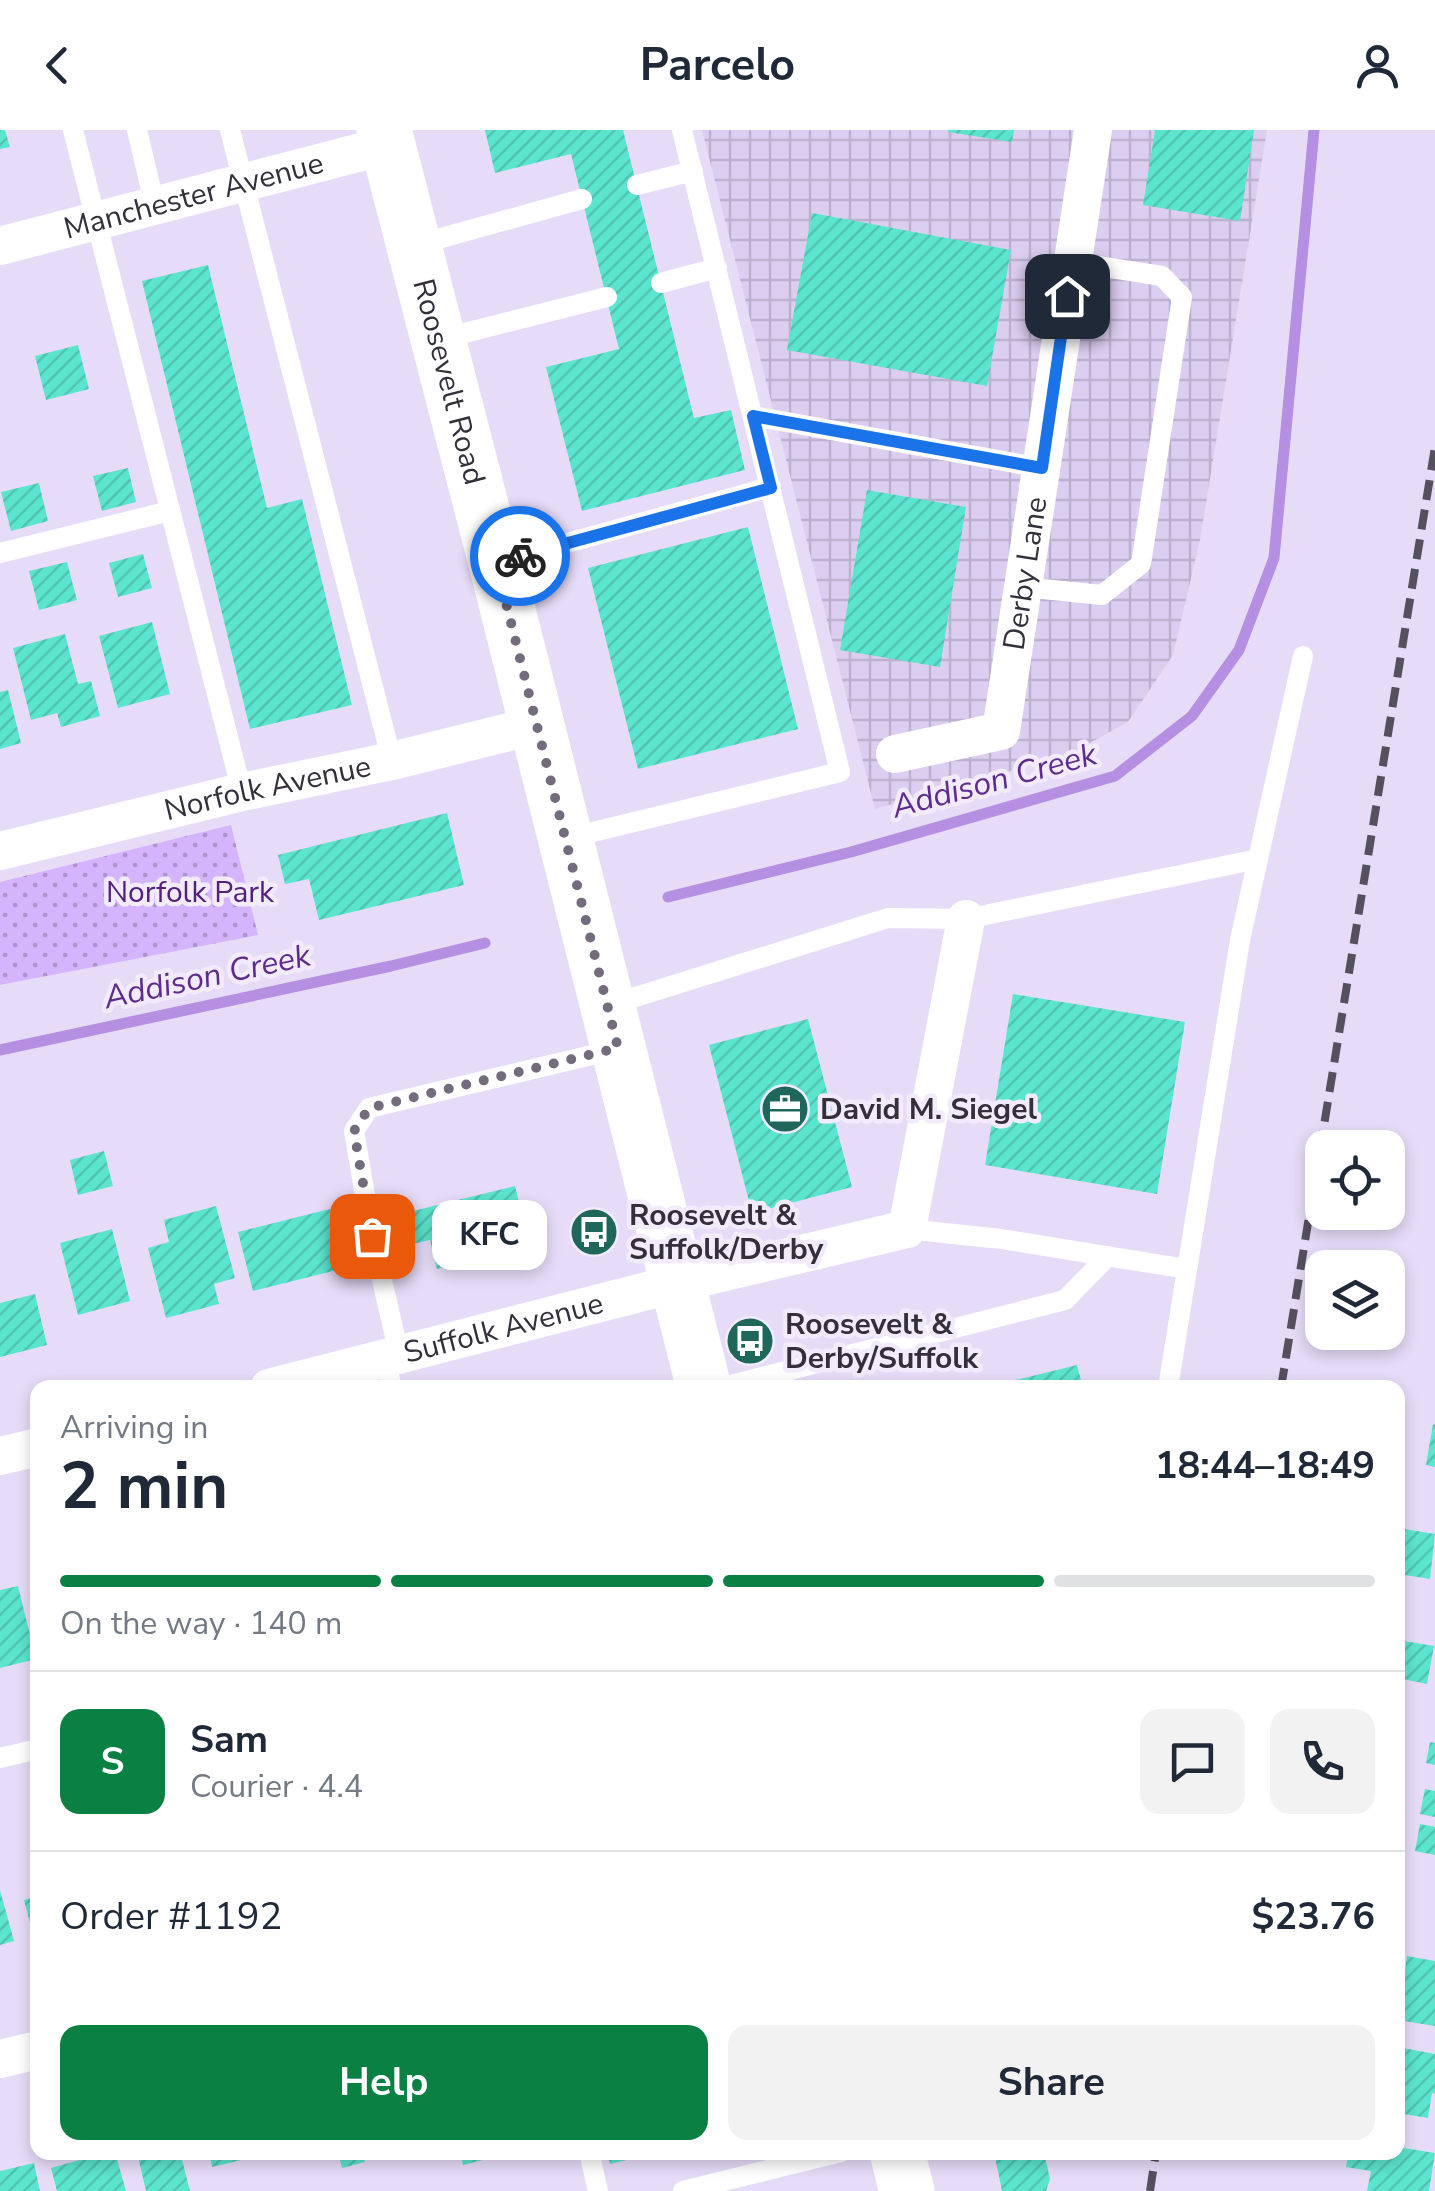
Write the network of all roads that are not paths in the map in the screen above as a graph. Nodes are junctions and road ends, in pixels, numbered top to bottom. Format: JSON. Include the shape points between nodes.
{"nodes":[{"id":1,"x":73,"y":130,"type":"edge"},
{"id":2,"x":138,"y":130,"type":"edge"},
{"id":3,"x":230,"y":130,"type":"edge"},
{"id":4,"x":682,"y":130,"type":"edge"},
{"id":5,"x":1093,"y":130,"type":"edge"},
{"id":6,"x":386,"y":138,"type":"edge"},
{"id":7,"x":693,"y":171,"type":"junction"},
{"id":8,"x":243,"y":183,"type":"junction"},
{"id":9,"x":637,"y":185,"type":"dead end"},
{"id":10,"x":582,"y":199,"type":"dead end"},
{"id":11,"x":154,"y":206,"type":"junction"},
{"id":12,"x":96,"y":221,"type":"junction"},
{"id":13,"x":414,"y":245,"type":"junction"},
{"id":14,"x":0,"y":246,"type":"edge"},
{"id":15,"x":1072,"y":262,"type":"junction"},
{"id":16,"x":717,"y":268,"type":"junction"},
{"id":17,"x":661,"y":283,"type":"dead end"},
{"id":18,"x":607,"y":297,"type":"dead end"},
{"id":19,"x":438,"y":339,"type":"junction"},
{"id":20,"x":753,"y":416,"type":"junction"},
{"id":21,"x":1042,"y":468,"type":"junction"},
{"id":22,"x":771,"y":488,"type":"junction"},
{"id":23,"x":170,"y":512,"type":"junction"},
{"id":24,"x":0,"y":554,"type":"edge"},
{"id":25,"x":496,"y":563,"type":"junction"},
{"id":26,"x":1023,"y":587,"type":"junction"},
{"id":27,"x":1303,"y":656,"type":"dead end"},
{"id":28,"x":537,"y":725,"type":"junction"},
{"id":29,"x":895,"y":754,"type":"dead end"},
{"id":30,"x":392,"y":760,"type":"junction"},
{"id":31,"x":242,"y":792,"type":"junction"},
{"id":32,"x":566,"y":838,"type":"junction"},
{"id":33,"x":0,"y":851,"type":"edge"},
{"id":34,"x":1258,"y":859,"type":"junction"},
{"id":35,"x":966,"y":920,"type":"junction"},
{"id":36,"x":613,"y":1027,"type":"junction"},
{"id":37,"x":907,"y":1228,"type":"junction"},
{"id":38,"x":1108,"y":1256,"type":"junction"},
{"id":39,"x":1187,"y":1269,"type":"junction"},
{"id":40,"x":678,"y":1283,"type":"junction"},
{"id":41,"x":392,"y":1367,"type":"edge"},
{"id":42,"x":316,"y":1380,"type":"edge"},
{"id":43,"x":702,"y":1380,"type":"edge"},
{"id":44,"x":751,"y":1380,"type":"edge"},
{"id":45,"x":1169,"y":1380,"type":"edge"},
{"id":46,"x":30,"y":1449,"type":"edge"},
{"id":47,"x":0,"y":1456,"type":"edge"},
{"id":48,"x":30,"y":1751,"type":"edge"},
{"id":49,"x":0,"y":1758,"type":"edge"},
{"id":50,"x":30,"y":2052,"type":"edge"},
{"id":51,"x":0,"y":2059,"type":"edge"},
{"id":52,"x":590,"y":2160,"type":"edge"},
{"id":53,"x":809,"y":2160,"type":"edge"},
{"id":54,"x":899,"y":2160,"type":"edge"},
{"id":55,"x":598,"y":2191,"type":"edge"},
{"id":56,"x":683,"y":2191,"type":"edge"},
{"id":57,"x":907,"y":2191,"type":"edge"}],
"edges":[{"from":1,"to":12,"type":"lane"},
{"from":2,"to":11,"type":"lane"},
{"from":3,"to":8,"type":"lane"},
{"from":4,"to":7,"type":"lane"},
{"from":5,"to":15,"type":"street","name":"Derby Lane"},
{"from":6,"to":8,"type":"street","name":"Manchester Avenue"},
{"from":6,"to":13,"type":"main road","name":"Roosevelt Road"},
{"from":7,"to":9,"type":"lane"},
{"from":7,"to":16,"type":"lane"},
{"from":8,"to":11,"type":"street","name":"Manchester Avenue"},
{"from":8,"to":30,"type":"lane"},
{"from":10,"to":13,"type":"lane"},
{"from":11,"to":12,"type":"street","name":"Manchester Avenue"},
{"from":12,"to":14,"type":"street","name":"Manchester Avenue"},
{"from":12,"to":23,"type":"lane"},
{"from":13,"to":19,"type":"main road","name":"Roosevelt Road"},
{"from":15,"to":21,"type":"street","name":"Derby Lane"},
{"from":15,"to":26,"type":"lane","via":[[1162,276],[1182,297],[1140,564],[1102,595]]},
{"from":16,"to":17,"type":"lane"},
{"from":16,"to":20,"type":"lane"},
{"from":18,"to":19,"type":"lane"},
{"from":19,"to":25,"type":"main road","name":"Roosevelt Road"},
{"from":20,"to":21,"type":"lane"},
{"from":20,"to":22,"type":"lane"},
{"from":21,"to":26,"type":"street","name":"Derby Lane"},
{"from":22,"to":25,"type":"lane"},
{"from":22,"to":32,"type":"lane","via":[[840,772]]},
{"from":23,"to":24,"type":"lane"},
{"from":23,"to":31,"type":"lane"},
{"from":25,"to":28,"type":"main road","name":"Roosevelt Road"},
{"from":26,"to":29,"type":"street","name":"Derby Lane","via":[[1001,731]]},
{"from":27,"to":34,"type":"lane"},
{"from":28,"to":30,"type":"street","name":"Norfolk Avenue"},
{"from":28,"to":32,"type":"main road","name":"Roosevelt Road"},
{"from":30,"to":31,"type":"street","name":"Norfolk Avenue"},
{"from":31,"to":33,"type":"street","name":"Norfolk Avenue"},
{"from":32,"to":36,"type":"main road","name":"Roosevelt Road"},
{"from":34,"to":35,"type":"lane"},
{"from":34,"to":39,"type":"lane"},
{"from":35,"to":36,"type":"lane","via":[[888,918]]},
{"from":35,"to":37,"type":"street"},
{"from":36,"to":40,"type":"main road","name":"Roosevelt Road"},
{"from":36,"to":41,"type":"lane","via":[[369,1108],[354,1131]]},
{"from":37,"to":38,"type":"lane"},
{"from":37,"to":40,"type":"street"},
{"from":38,"to":39,"type":"lane"},
{"from":38,"to":44,"type":"lane","via":[[1064,1300]]},
{"from":39,"to":45,"type":"lane"},
{"from":40,"to":41,"type":"street","name":"Suffolk Avenue"},
{"from":40,"to":43,"type":"main road","name":"Roosevelt Road"},
{"from":41,"to":42,"type":"street","name":"Suffolk Avenue"},
{"from":46,"to":47,"type":"street"},
{"from":48,"to":49,"type":"lane"},
{"from":50,"to":51,"type":"street"},
{"from":52,"to":55,"type":"lane"},
{"from":53,"to":56,"type":"lane"},
{"from":54,"to":57,"type":"main road"}]}
